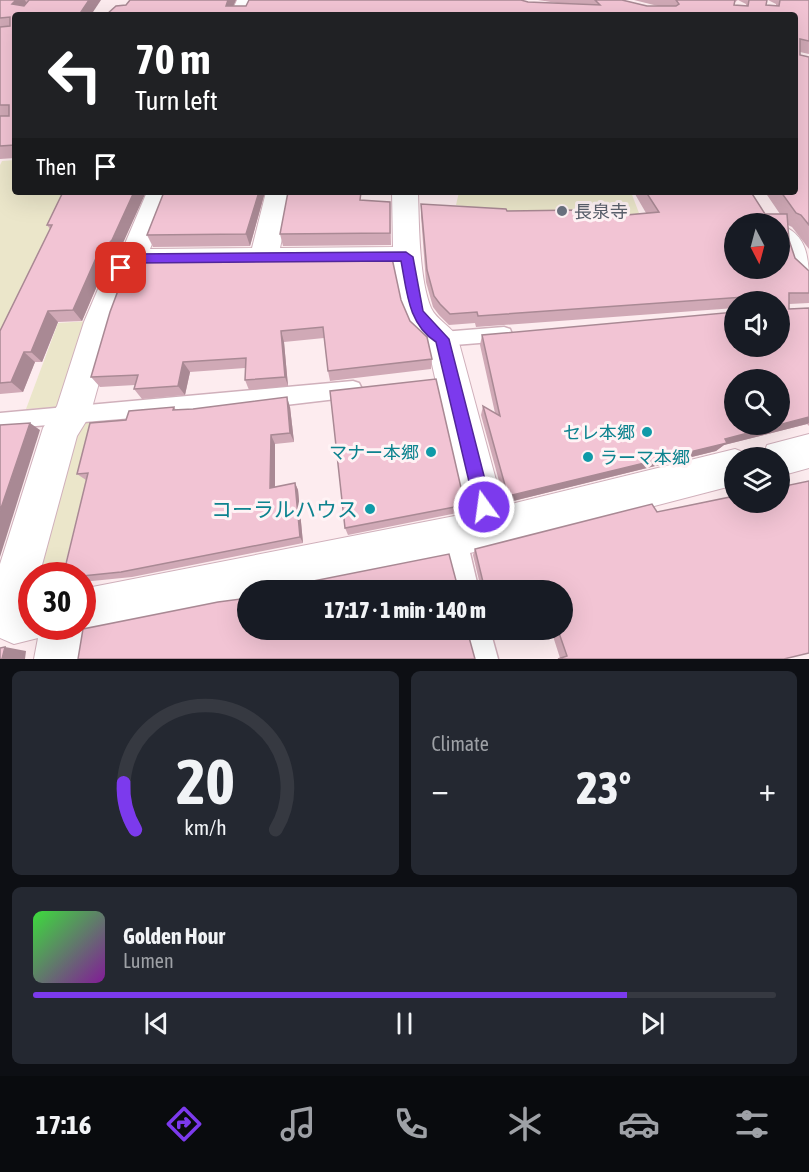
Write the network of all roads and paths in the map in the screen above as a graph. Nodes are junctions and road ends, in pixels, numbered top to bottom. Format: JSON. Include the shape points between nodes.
{"nodes":[{"id":1,"x":159,"y":195,"type":"edge"},
{"id":2,"x":278,"y":195,"type":"edge"},
{"id":3,"x":405,"y":195,"type":"edge"},
{"id":4,"x":790,"y":249,"type":"edge"},
{"id":5,"x":406,"y":257,"type":"junction"},
{"id":6,"x":264,"y":258,"type":"junction"},
{"id":7,"x":132,"y":259,"type":"junction"},
{"id":8,"x":809,"y":274,"type":"edge"},
{"id":9,"x":524,"y":333,"type":"edge"},
{"id":10,"x":442,"y":339,"type":"junction"},
{"id":11,"x":370,"y":387,"type":"edge"},
{"id":12,"x":72,"y":415,"type":"junction"},
{"id":13,"x":0,"y":421,"type":"edge"},
{"id":14,"x":809,"y":451,"type":"edge"},
{"id":15,"x":790,"y":456,"type":"edge"},
{"id":16,"x":724,"y":471,"type":"edge"},
{"id":17,"x":472,"y":533,"type":"junction"},
{"id":18,"x":469,"y":580,"type":"edge"},
{"id":19,"x":96,"y":608,"type":"edge"},
{"id":20,"x":15,"y":622,"type":"edge"},
{"id":21,"x":61,"y":640,"type":"edge"},
{"id":22,"x":480,"y":640,"type":"edge"},
{"id":23,"x":57,"y":659,"type":"edge"},
{"id":24,"x":486,"y":659,"type":"edge"}],
"edges":[{"from":1,"to":7,"type":"street"},
{"from":2,"to":6,"type":"street"},
{"from":3,"to":5,"type":"street"},
{"from":4,"to":8,"type":"street"},
{"from":5,"to":6,"type":"street"},
{"from":5,"to":10,"type":"street","via":[[417,312]]},
{"from":6,"to":7,"type":"street"},
{"from":7,"to":12,"type":"street","via":[[121,268],[100,322]]},
{"from":9,"to":10,"type":"lane"},
{"from":10,"to":17,"type":"street","via":[[440,379]]},
{"from":11,"to":12,"type":"lane"},
{"from":12,"to":13,"type":"lane"},
{"from":12,"to":20,"type":"street","via":[[61,428],[20,564],[13,591]]},
{"from":14,"to":15,"type":"street"},
{"from":16,"to":17,"type":"street"},
{"from":17,"to":18,"type":"lane"},
{"from":17,"to":19,"type":"street"},
{"from":21,"to":23,"type":"street"},
{"from":22,"to":24,"type":"lane"}]}
